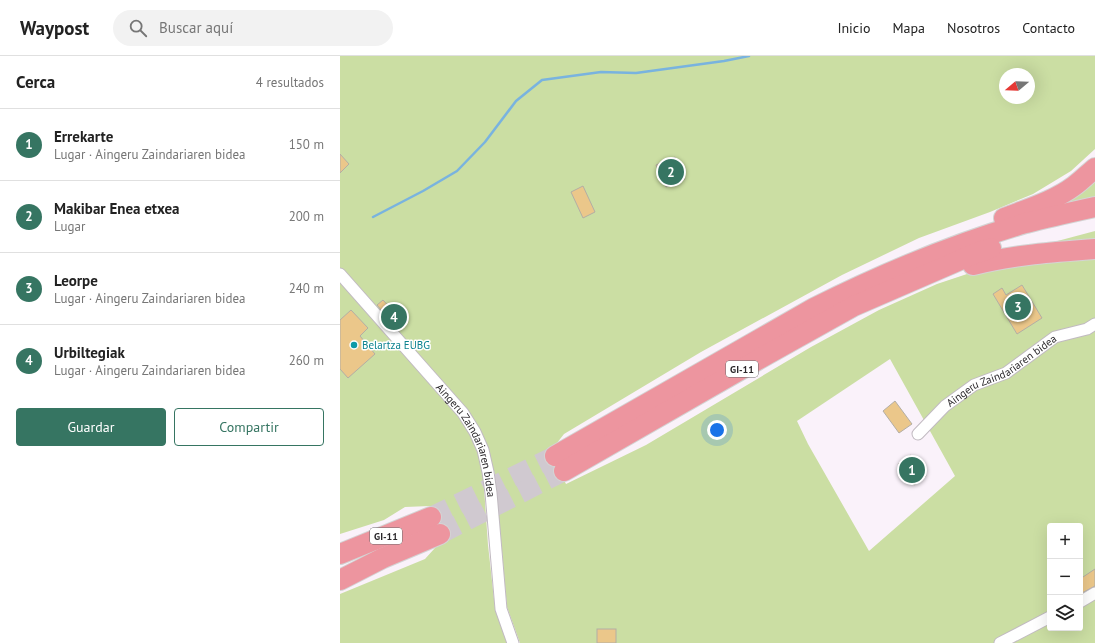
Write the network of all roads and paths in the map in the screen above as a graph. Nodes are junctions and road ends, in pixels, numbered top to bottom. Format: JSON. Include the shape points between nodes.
{"nodes":[{"id":1,"x":1095,"y":168,"type":"edge"},
{"id":2,"x":1095,"y":207,"type":"edge"},
{"id":3,"x":1095,"y":221,"type":"edge"},
{"id":4,"x":1095,"y":249,"type":"edge"},
{"id":5,"x":340,"y":274,"type":"edge"},
{"id":6,"x":924,"y":276,"type":"junction"},
{"id":7,"x":843,"y":293,"type":"junction"},
{"id":8,"x":1095,"y":324,"type":"edge"},
{"id":9,"x":918,"y":434,"type":"dead end"},
{"id":10,"x":432,"y":517,"type":"tunnel mouth"},
{"id":11,"x":440,"y":534,"type":"tunnel mouth"},
{"id":12,"x":340,"y":554,"type":"edge"},
{"id":13,"x":383,"y":558,"type":"junction"},
{"id":14,"x":340,"y":573,"type":"edge"},
{"id":15,"x":340,"y":580,"type":"edge"},
{"id":16,"x":1095,"y":593,"type":"edge"},
{"id":17,"x":1083,"y":600,"type":"edge"},
{"id":18,"x":1047,"y":619,"type":"edge"},
{"id":19,"x":513,"y":643,"type":"edge"},
{"id":20,"x":1000,"y":643,"type":"edge"}],
"edges":[{"from":1,"to":7,"type":"highway","via":[[1073,187],[1060,194],[892,264]]},
{"from":2,"to":7,"type":"highway","number":"GI-11","via":[[1027,223],[955,246]]},
{"from":3,"to":6,"type":"highway","number":"GI-11","via":[[1006,243]]},
{"from":4,"to":6,"type":"highway","via":[[998,259]]},
{"from":5,"to":19,"type":"street","name":"Aingeru Zaindariaren bidea","via":[[462,413],[475,432],[492,494],[501,609]]},
{"from":6,"to":7,"type":"highway","number":"GI-11","via":[[854,306],[560,464],[814,308]]},
{"from":8,"to":9,"type":"street","name":"Aingeru Zaindariaren bidea","via":[[1054,337],[1006,373],[974,385],[945,406]]},
{"from":10,"to":12,"type":"highway","number":"GI-11"},
{"from":11,"to":13,"type":"highway","number":"GI-11"},
{"from":13,"to":14,"type":"highway","number":"GI-11"},
{"from":13,"to":15,"type":"highway"},
{"from":16,"to":17,"type":"street"},
{"from":18,"to":20,"type":"street"}]}
